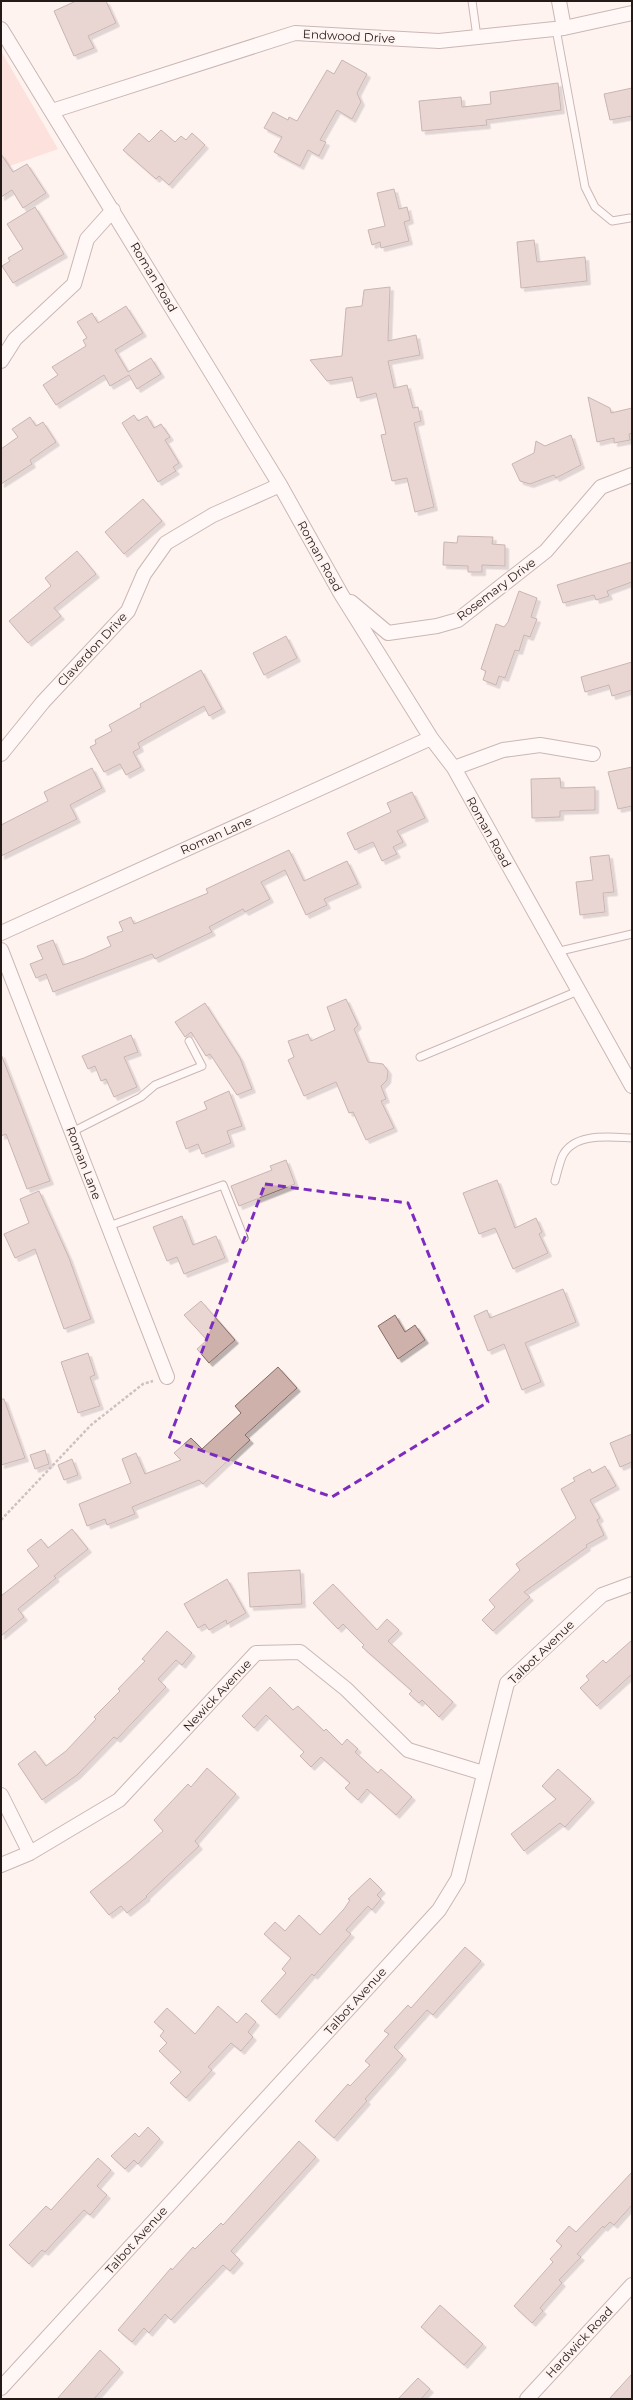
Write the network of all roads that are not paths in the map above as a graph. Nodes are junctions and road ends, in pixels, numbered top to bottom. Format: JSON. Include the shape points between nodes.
{"nodes":[{"id":1,"x":472,"y":1,"type":"edge"},
{"id":2,"x":559,"y":1,"type":"edge"},
{"id":3,"x":632,"y":13,"type":"edge"},
{"id":4,"x":560,"y":28,"type":"junction"},
{"id":5,"x":1,"y":29,"type":"edge"},
{"id":6,"x":477,"y":37,"type":"junction"},
{"id":7,"x":52,"y":111,"type":"junction"},
{"id":8,"x":112,"y":210,"type":"junction"},
{"id":9,"x":630,"y":218,"type":"dead end"},
{"id":10,"x":1,"y":361,"type":"edge"},
{"id":11,"x":632,"y":475,"type":"edge"},
{"id":12,"x":280,"y":485,"type":"junction"},
{"id":13,"x":341,"y":594,"type":"junction"},
{"id":14,"x":431,"y":738,"type":"junction"},
{"id":15,"x":1,"y":754,"type":"edge"},
{"id":16,"x":592,"y":754,"type":"dead end"},
{"id":17,"x":454,"y":768,"type":"junction"},
{"id":18,"x":1,"y":933,"type":"edge"},
{"id":19,"x":632,"y":934,"type":"edge"},
{"id":20,"x":1,"y":950,"type":"edge"},
{"id":21,"x":556,"y":952,"type":"junction"},
{"id":22,"x":578,"y":991,"type":"junction"},
{"id":23,"x":189,"y":1041,"type":"dead end"},
{"id":24,"x":420,"y":1057,"type":"dead end"},
{"id":25,"x":632,"y":1086,"type":"edge"},
{"id":26,"x":72,"y":1132,"type":"junction"},
{"id":27,"x":632,"y":1138,"type":"edge"},
{"id":28,"x":555,"y":1181,"type":"dead end"},
{"id":29,"x":109,"y":1226,"type":"junction"},
{"id":30,"x":244,"y":1238,"type":"dead end"},
{"id":31,"x":167,"y":1377,"type":"road end"},
{"id":32,"x":632,"y":1584,"type":"edge"},
{"id":33,"x":483,"y":1773,"type":"junction"},
{"id":34,"x":1,"y":1795,"type":"edge"},
{"id":35,"x":30,"y":1853,"type":"junction"},
{"id":36,"x":1,"y":1865,"type":"edge"},
{"id":37,"x":632,"y":2285,"type":"edge"},
{"id":38,"x":1,"y":2388,"type":"edge"},
{"id":39,"x":527,"y":2399,"type":"edge"}],
"edges":[{"from":1,"to":6,"type":"lane"},
{"from":2,"to":4,"type":"street"},
{"from":3,"to":4,"type":"street","name":"Endwood Drive"},
{"from":4,"to":6,"type":"street","name":"Endwood Drive"},
{"from":4,"to":9,"type":"lane","via":[[585,187],[595,208],[612,221]]},
{"from":5,"to":7,"type":"street","name":"Roman Road"},
{"from":6,"to":7,"type":"street","name":"Endwood Drive","via":[[439,40],[295,33]]},
{"from":7,"to":8,"type":"street","name":"Roman Road"},
{"from":8,"to":10,"type":"street","via":[[87,239],[74,284],[15,339]]},
{"from":8,"to":12,"type":"street","name":"Roman Road"},
{"from":11,"to":13,"type":"street","name":"Rosemary Drive","via":[[601,487],[546,551],[458,620],[437,626],[388,633]]},
{"from":12,"to":13,"type":"street","name":"Roman Road"},
{"from":12,"to":15,"type":"street","name":"Claverdon Drive","via":[[213,515],[166,543],[144,574],[128,611],[43,702]]},
{"from":13,"to":14,"type":"street","name":"Roman Road"},
{"from":14,"to":17,"type":"street","name":"Roman Road"},
{"from":14,"to":18,"type":"street","name":"Roman Lane"},
{"from":16,"to":17,"type":"street","via":[[540,745],[503,750]]},
{"from":17,"to":21,"type":"street","name":"Roman Road"},
{"from":19,"to":21,"type":"lane"},
{"from":20,"to":26,"type":"street","name":"Roman Lane"},
{"from":21,"to":22,"type":"street","name":"Roman Road"},
{"from":22,"to":24,"type":"lane"},
{"from":22,"to":25,"type":"street","name":"Roman Road"},
{"from":23,"to":26,"type":"lane","via":[[202,1066],[155,1085],[141,1097]]},
{"from":26,"to":29,"type":"street","name":"Roman Lane"},
{"from":27,"to":28,"type":"lane","via":[[595,1137],[575,1143],[563,1156]]},
{"from":29,"to":30,"type":"lane","via":[[223,1185]]},
{"from":29,"to":31,"type":"street","name":"Roman Lane"},
{"from":32,"to":33,"type":"street","name":"Talbot Avenue","via":[[602,1595],[507,1682]]},
{"from":33,"to":35,"type":"street","name":"Newick Avenue","via":[[408,1750],[346,1689],[300,1652],[256,1653],[119,1800]]},
{"from":33,"to":38,"type":"street","name":"Talbot Avenue","via":[[458,1879],[439,1910]]},
{"from":34,"to":35,"type":"street"},
{"from":35,"to":36,"type":"street","name":"Newick Avenue"},
{"from":37,"to":39,"type":"street","name":"Hardwick Road"}]}
